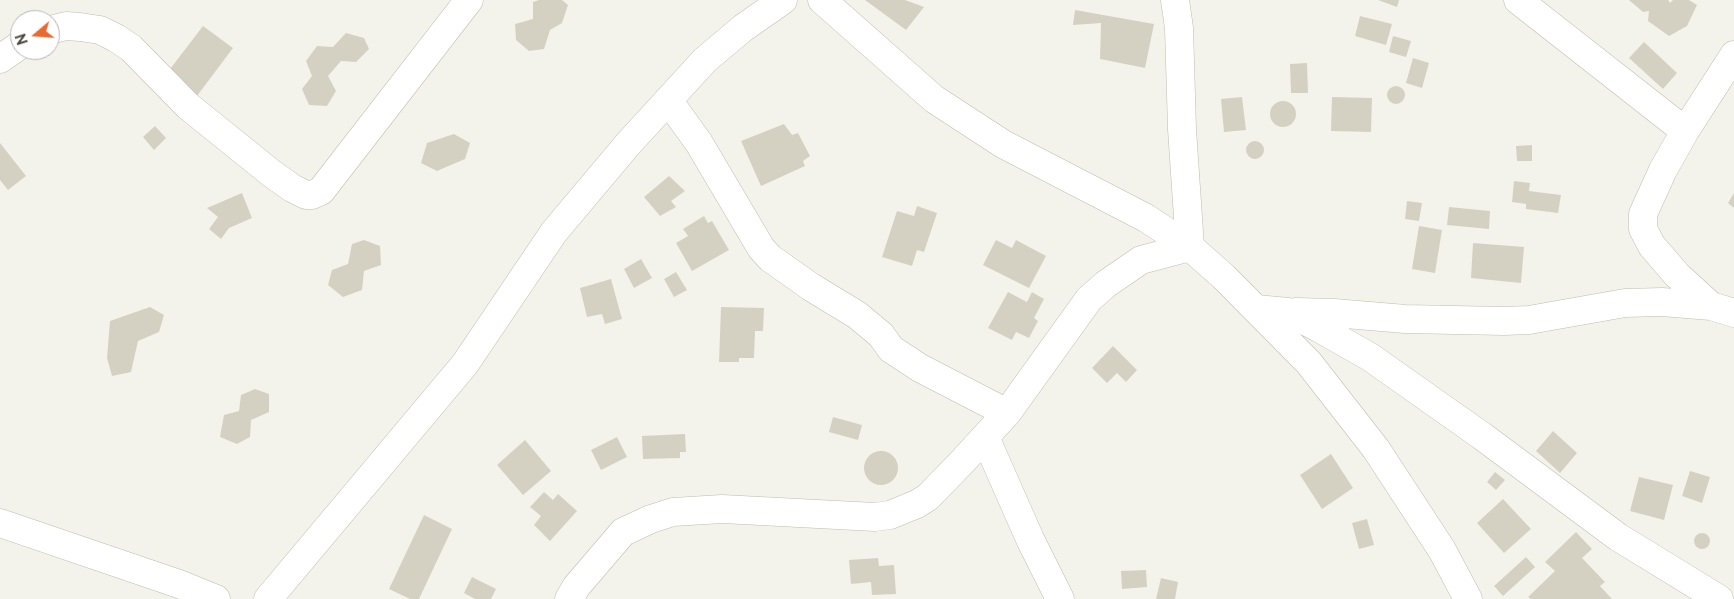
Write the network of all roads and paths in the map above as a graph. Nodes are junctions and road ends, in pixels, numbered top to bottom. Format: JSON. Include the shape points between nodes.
{"nodes":[{"id":1,"x":469,"y":0,"type":"edge"},
{"id":2,"x":783,"y":0,"type":"edge"},
{"id":3,"x":822,"y":0,"type":"edge"},
{"id":4,"x":1175,"y":0,"type":"edge"},
{"id":5,"x":1518,"y":0,"type":"edge"},
{"id":6,"x":60,"y":28,"type":"edge"},
{"id":7,"x":1734,"y":55,"type":"edge"},
{"id":8,"x":668,"y":100,"type":"junction"},
{"id":9,"x":1685,"y":131,"type":"junction"},
{"id":10,"x":1190,"y":247,"type":"junction"},
{"id":11,"x":1256,"y":309,"type":"junction"},
{"id":12,"x":1723,"y":309,"type":"edge"},
{"id":13,"x":1288,"y":312,"type":"junction"},
{"id":14,"x":1006,"y":413,"type":"junction"},
{"id":15,"x":985,"y":436,"type":"junction"},
{"id":16,"x":0,"y":522,"type":"edge"},
{"id":17,"x":216,"y":599,"type":"edge"},
{"id":18,"x":268,"y":599,"type":"edge"},
{"id":19,"x":569,"y":599,"type":"edge"},
{"id":20,"x":1060,"y":599,"type":"edge"},
{"id":21,"x":1468,"y":599,"type":"edge"},
{"id":22,"x":1719,"y":599,"type":"edge"}],
"edges":[{"from":1,"to":6,"type":"street","via":[[321,191],[312,195],[292,188],[271,173],[188,106],[131,48],[116,38],[100,30]]},
{"from":2,"to":8,"type":"street","via":[[705,60]]},
{"from":3,"to":10,"type":"street","via":[[934,99],[1003,144],[1146,218]]},
{"from":4,"to":10,"type":"street"},
{"from":5,"to":9,"type":"street"},
{"from":7,"to":9,"type":"street"},
{"from":8,"to":14,"type":"street","via":[[699,143],[770,258],[857,315],[891,349]]},
{"from":8,"to":18,"type":"street","via":[[554,232],[465,364]]},
{"from":9,"to":12,"type":"street","via":[[1643,214],[1643,229],[1652,246],[1677,275]]},
{"from":10,"to":11,"type":"street"},
{"from":10,"to":14,"type":"street","via":[[1141,260],[1088,299]]},
{"from":11,"to":13,"type":"street"},
{"from":11,"to":21,"type":"street","via":[[1309,363],[1376,449],[1442,550]]},
{"from":12,"to":13,"type":"street","via":[[1662,302],[1625,303],[1529,320],[1504,321]]},
{"from":13,"to":22,"type":"street","via":[[1370,357],[1618,537]]},
{"from":14,"to":15,"type":"street"},
{"from":15,"to":19,"type":"street","via":[[928,497],[890,515],[874,517],[722,508],[673,512],[651,519],[623,532]]},
{"from":15,"to":20,"type":"street"},
{"from":16,"to":17,"type":"street"}]}
